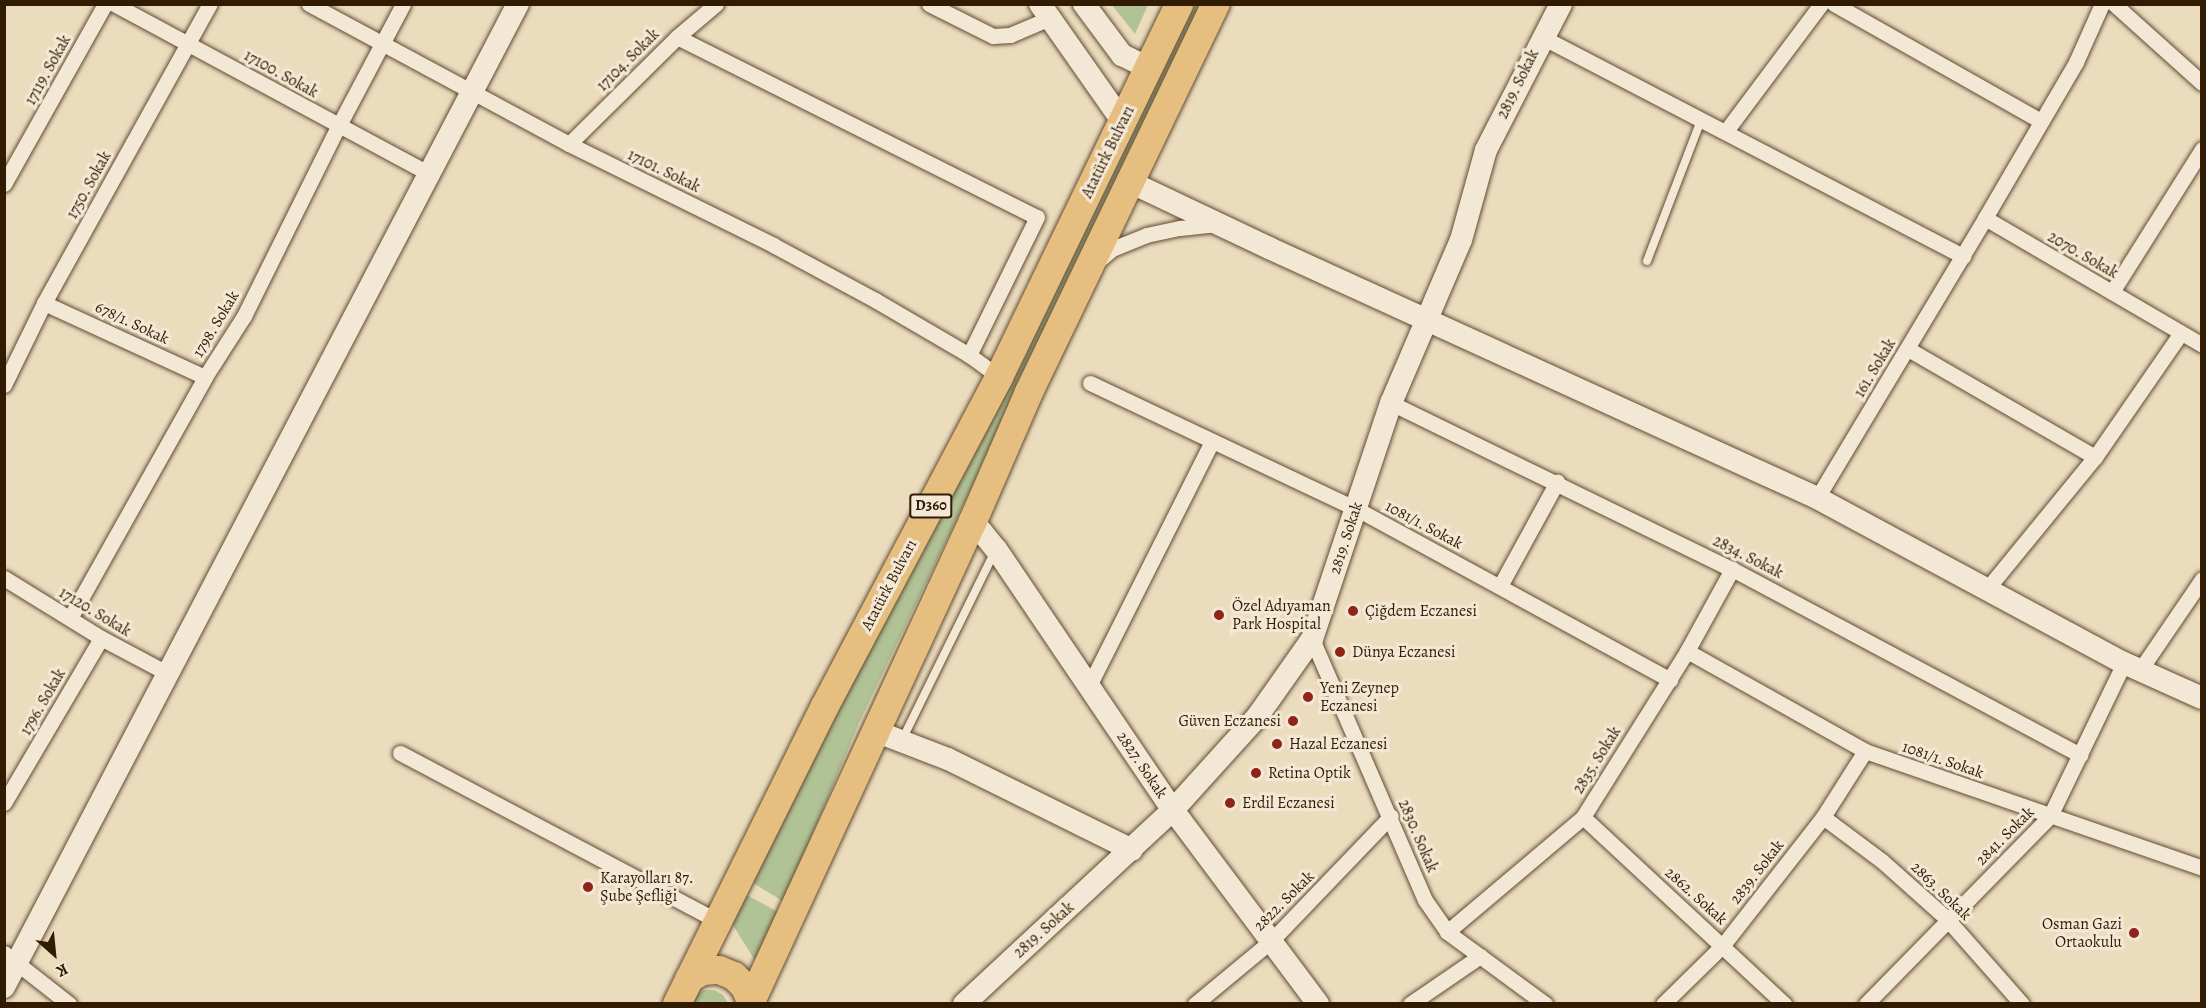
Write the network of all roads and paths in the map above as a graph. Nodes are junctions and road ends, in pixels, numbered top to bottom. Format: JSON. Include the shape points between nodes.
{"nodes":[{"id":1,"x":105,"y":4,"type":"edge"},
{"id":2,"x":114,"y":4,"type":"edge"},
{"id":3,"x":210,"y":4,"type":"edge"},
{"id":4,"x":309,"y":4,"type":"edge"},
{"id":5,"x":403,"y":4,"type":"edge"},
{"id":6,"x":519,"y":4,"type":"edge"},
{"id":7,"x":716,"y":4,"type":"edge"},
{"id":8,"x":929,"y":4,"type":"edge"},
{"id":9,"x":1084,"y":4,"type":"edge"},
{"id":10,"x":1179,"y":4,"type":"edge"},
{"id":11,"x":1216,"y":4,"type":"edge"},
{"id":12,"x":1561,"y":4,"type":"edge"},
{"id":13,"x":1821,"y":4,"type":"edge"},
{"id":14,"x":1834,"y":4,"type":"edge"},
{"id":15,"x":2102,"y":4,"type":"edge"},
{"id":16,"x":2122,"y":7,"type":"edge"},
{"id":17,"x":1045,"y":11,"type":"edge"},
{"id":18,"x":1542,"y":36,"type":"junction"},
{"id":19,"x":677,"y":37,"type":"junction"},
{"id":20,"x":383,"y":42,"type":"junction"},
{"id":21,"x":189,"y":43,"type":"junction"},
{"id":22,"x":1149,"y":68,"type":"junction"},
{"id":23,"x":2202,"y":83,"type":"edge"},
{"id":24,"x":472,"y":91,"type":"junction"},
{"id":25,"x":1701,"y":120,"type":"junction"},
{"id":26,"x":2041,"y":121,"type":"junction"},
{"id":27,"x":1123,"y":122,"type":"junction"},
{"id":28,"x":338,"y":127,"type":"junction"},
{"id":29,"x":1726,"y":131,"type":"junction"},
{"id":30,"x":569,"y":144,"type":"junction"},
{"id":31,"x":2202,"y":149,"type":"edge"},
{"id":32,"x":431,"y":175,"type":"junction"},
{"id":33,"x":1130,"y":182,"type":"junction"},
{"id":34,"x":4,"y":184,"type":"edge"},
{"id":35,"x":1985,"y":218,"type":"junction"},
{"id":36,"x":1221,"y":224,"type":"junction"},
{"id":37,"x":1963,"y":256,"type":"junction"},
{"id":38,"x":1647,"y":261,"type":"dead end"},
{"id":39,"x":1087,"y":270,"type":"junction"},
{"id":40,"x":2112,"y":292,"type":"junction"},
{"id":41,"x":44,"y":303,"type":"junction"},
{"id":42,"x":1426,"y":319,"type":"junction"},
{"id":43,"x":2181,"y":333,"type":"junction"},
{"id":44,"x":2202,"y":345,"type":"edge"},
{"id":45,"x":1908,"y":349,"type":"junction"},
{"id":46,"x":969,"y":355,"type":"junction"},
{"id":47,"x":205,"y":377,"type":"junction"},
{"id":48,"x":999,"y":377,"type":"junction"},
{"id":49,"x":1090,"y":383,"type":"dead end"},
{"id":50,"x":4,"y":385,"type":"edge"},
{"id":51,"x":1391,"y":403,"type":"junction"},
{"id":52,"x":1212,"y":441,"type":"junction"},
{"id":53,"x":2095,"y":457,"type":"junction"},
{"id":54,"x":1557,"y":482,"type":"junction"},
{"id":55,"x":1816,"y":498,"type":"junction"},
{"id":56,"x":1355,"y":508,"type":"junction"},
{"id":57,"x":973,"y":522,"type":"junction"},
{"id":58,"x":996,"y":549,"type":"junction"},
{"id":59,"x":1732,"y":569,"type":"junction"},
{"id":60,"x":4,"y":578,"type":"edge"},
{"id":61,"x":2202,"y":579,"type":"edge"},
{"id":62,"x":1500,"y":586,"type":"junction"},
{"id":63,"x":1987,"y":589,"type":"junction"},
{"id":64,"x":70,"y":618,"type":"junction"},
{"id":65,"x":101,"y":638,"type":"junction"},
{"id":66,"x":1312,"y":639,"type":"junction"},
{"id":67,"x":1687,"y":651,"type":"junction"},
{"id":68,"x":2132,"y":666,"type":"junction"},
{"id":69,"x":169,"y":674,"type":"junction"},
{"id":70,"x":1670,"y":680,"type":"junction"},
{"id":71,"x":1089,"y":686,"type":"junction"},
{"id":72,"x":2202,"y":698,"type":"edge"},
{"id":73,"x":875,"y":731,"type":"junction"},
{"id":74,"x":902,"y":740,"type":"junction"},
{"id":75,"x":1865,"y":751,"type":"junction"},
{"id":76,"x":400,"y":753,"type":"dead end"},
{"id":77,"x":2081,"y":755,"type":"junction"},
{"id":78,"x":10,"y":781,"type":"edge"},
{"id":79,"x":4,"y":803,"type":"edge"},
{"id":80,"x":1173,"y":810,"type":"junction"},
{"id":81,"x":1391,"y":816,"type":"junction"},
{"id":82,"x":2050,"y":816,"type":"junction"},
{"id":83,"x":1583,"y":817,"type":"junction"},
{"id":84,"x":1823,"y":817,"type":"junction"},
{"id":85,"x":1132,"y":850,"type":"junction"},
{"id":86,"x":2202,"y":868,"type":"edge"},
{"id":87,"x":1947,"y":920,"type":"junction"},
{"id":88,"x":717,"y":921,"type":"junction"},
{"id":89,"x":1448,"y":932,"type":"junction"},
{"id":90,"x":1271,"y":941,"type":"junction"},
{"id":91,"x":1722,"y":945,"type":"junction"},
{"id":92,"x":1480,"y":956,"type":"junction"},
{"id":93,"x":11,"y":958,"type":"edge"},
{"id":94,"x":4,"y":987,"type":"edge"},
{"id":95,"x":683,"y":991,"type":"edge"},
{"id":96,"x":751,"y":1003,"type":"edge"},
{"id":97,"x":69,"y":1004,"type":"edge"},
{"id":98,"x":964,"y":1004,"type":"edge"},
{"id":99,"x":1195,"y":1004,"type":"edge"},
{"id":100,"x":1318,"y":1004,"type":"edge"},
{"id":101,"x":1410,"y":1004,"type":"edge"},
{"id":102,"x":1545,"y":1004,"type":"edge"},
{"id":103,"x":1663,"y":1004,"type":"edge"},
{"id":104,"x":1784,"y":1004,"type":"edge"},
{"id":105,"x":1866,"y":1004,"type":"edge"},
{"id":106,"x":2022,"y":1004,"type":"edge"}],
"edges":[{"from":1,"to":34,"type":"street","name":"17119. Sokak"},
{"from":2,"to":21,"type":"street","name":"17100. Sokak"},
{"from":3,"to":21,"type":"street","name":"1750. Sokak"},
{"from":4,"to":20,"type":"street","name":"17101. Sokak"},
{"from":5,"to":20,"type":"street","name":"1798. Sokak"},
{"from":6,"to":24,"type":"main road"},
{"from":7,"to":19,"type":"street","name":"17104. Sokak"},
{"from":8,"to":17,"type":"street","via":[[993,36],[1010,34]]},
{"from":9,"to":22,"type":"main road","via":[[1122,54]]},
{"from":10,"to":22,"type":"highway","name":"Atatürk Bulvarı","number":"D360"},
{"from":11,"to":33,"type":"highway","name":"Atatürk Bulvarı","number":"D360"},
{"from":12,"to":18,"type":"main road","name":"2819. Sokak"},
{"from":13,"to":29,"type":"street"},
{"from":14,"to":26,"type":"street"},
{"from":15,"to":26,"type":"street","via":[[2076,62]]},
{"from":16,"to":23,"type":"street"},
{"from":17,"to":27,"type":"main road"},
{"from":18,"to":25,"type":"street"},
{"from":18,"to":42,"type":"main road","name":"2819. Sokak","via":[[1486,150],[1461,240]]},
{"from":19,"to":30,"type":"street","name":"17104. Sokak"},
{"from":19,"to":46,"type":"street","via":[[1037,217]]},
{"from":20,"to":24,"type":"street","name":"17101. Sokak"},
{"from":20,"to":28,"type":"street","name":"1798. Sokak"},
{"from":21,"to":28,"type":"street","name":"17100. Sokak"},
{"from":21,"to":41,"type":"street","name":"1750. Sokak"},
{"from":22,"to":27,"type":"highway","name":"Atatürk Bulvarı","number":"D360"},
{"from":24,"to":30,"type":"street","name":"17101. Sokak"},
{"from":24,"to":32,"type":"main road"},
{"from":25,"to":29,"type":"street"},
{"from":25,"to":38,"type":"lane"},
{"from":26,"to":35,"type":"street"},
{"from":27,"to":48,"type":"highway","name":"Atatürk Bulvarı","number":"D360"},
{"from":28,"to":32,"type":"street","name":"17100. Sokak"},
{"from":28,"to":47,"type":"street","name":"1798. Sokak","via":[[244,316]]},
{"from":29,"to":37,"type":"street"},
{"from":30,"to":46,"type":"street","name":"17101. Sokak","via":[[783,251]]},
{"from":31,"to":40,"type":"street"},
{"from":32,"to":69,"type":"main road"},
{"from":33,"to":36,"type":"main road"},
{"from":33,"to":39,"type":"highway","name":"Atatürk Bulvarı","number":"D360"},
{"from":35,"to":37,"type":"street"},
{"from":35,"to":40,"type":"street","name":"2070. Sokak"},
{"from":36,"to":39,"type":"street","via":[[1146,235],[1112,249]]},
{"from":36,"to":42,"type":"main road"},
{"from":37,"to":45,"type":"street","name":"161. Sokak"},
{"from":39,"to":57,"type":"highway","name":"Atatürk Bulvarı","number":"D360"},
{"from":40,"to":43,"type":"street","name":"2070. Sokak"},
{"from":41,"to":47,"type":"street","name":"678/1. Sokak"},
{"from":41,"to":50,"type":"street","name":"1750. Sokak"},
{"from":42,"to":51,"type":"main road","name":"2819. Sokak"},
{"from":42,"to":55,"type":"main road"},
{"from":43,"to":44,"type":"street","name":"2070. Sokak"},
{"from":43,"to":53,"type":"street"},
{"from":45,"to":53,"type":"street"},
{"from":45,"to":55,"type":"street","name":"161. Sokak"},
{"from":46,"to":48,"type":"street","name":"17101. Sokak"},
{"from":47,"to":64,"type":"street","name":"1798. Sokak"},
{"from":48,"to":88,"type":"highway","name":"Atatürk Bulvarı","number":"D360","via":[[825,706]]},
{"from":49,"to":52,"type":"street","name":"1081/1. Sokak"},
{"from":51,"to":54,"type":"street","name":"2834. Sokak"},
{"from":51,"to":56,"type":"main road","name":"2819. Sokak"},
{"from":52,"to":56,"type":"street","name":"1081/1. Sokak"},
{"from":52,"to":71,"type":"street"},
{"from":53,"to":63,"type":"street"},
{"from":54,"to":59,"type":"street","name":"2834. Sokak"},
{"from":54,"to":62,"type":"street"},
{"from":55,"to":63,"type":"main road"},
{"from":56,"to":62,"type":"street","name":"1081/1. Sokak"},
{"from":56,"to":66,"type":"main road","name":"2819. Sokak"},
{"from":57,"to":58,"type":"main road","name":"2827. Sokak"},
{"from":57,"to":73,"type":"highway","name":"Atatürk Bulvarı","number":"D360"},
{"from":58,"to":71,"type":"main road","name":"2827. Sokak"},
{"from":58,"to":74,"type":"lane"},
{"from":59,"to":67,"type":"street","name":"2835. Sokak"},
{"from":59,"to":77,"type":"street","name":"2834. Sokak"},
{"from":60,"to":64,"type":"street","name":"17120. Sokak"},
{"from":61,"to":68,"type":"street","name":"2841. Sokak"},
{"from":62,"to":70,"type":"street","name":"1081/1. Sokak"},
{"from":63,"to":68,"type":"main road"},
{"from":64,"to":65,"type":"street","name":"17120. Sokak"},
{"from":65,"to":69,"type":"street","name":"17120. Sokak"},
{"from":65,"to":78,"type":"street","name":"1796. Sokak"},
{"from":66,"to":80,"type":"main road","name":"2819. Sokak","via":[[1257,717]]},
{"from":66,"to":81,"type":"street","name":"2830. Sokak"},
{"from":67,"to":70,"type":"street","name":"2835. Sokak"},
{"from":67,"to":75,"type":"street","name":"1081/1. Sokak"},
{"from":68,"to":72,"type":"main road"},
{"from":68,"to":77,"type":"street","name":"2841. Sokak"},
{"from":69,"to":93,"type":"main road"},
{"from":70,"to":83,"type":"street","name":"2835. Sokak"},
{"from":71,"to":80,"type":"main road","name":"2827. Sokak"},
{"from":73,"to":74,"type":"main road"},
{"from":73,"to":96,"type":"highway","name":"Atatürk Bulvarı","number":"D360"},
{"from":74,"to":85,"type":"main road"},
{"from":75,"to":82,"type":"street","name":"1081/1. Sokak"},
{"from":75,"to":84,"type":"street","name":"2839. Sokak"},
{"from":76,"to":88,"type":"street"},
{"from":77,"to":82,"type":"street","name":"2841. Sokak"},
{"from":78,"to":79,"type":"street","name":"1796. Sokak"},
{"from":80,"to":85,"type":"main road","name":"2819. Sokak"},
{"from":80,"to":90,"type":"main road","name":"2827. Sokak"},
{"from":81,"to":89,"type":"street","name":"2830. Sokak","via":[[1425,900]]},
{"from":81,"to":90,"type":"street","name":"2822. Sokak"},
{"from":82,"to":86,"type":"street","name":"1081/1. Sokak"},
{"from":82,"to":87,"type":"street","name":"2841. Sokak"},
{"from":83,"to":89,"type":"street","name":"2835. Sokak"},
{"from":83,"to":91,"type":"street","name":"2862. Sokak"},
{"from":84,"to":87,"type":"street","name":"2863. Sokak","via":[[1882,861]]},
{"from":84,"to":91,"type":"street","name":"2839. Sokak"},
{"from":85,"to":98,"type":"main road","name":"2819. Sokak"},
{"from":87,"to":105,"type":"street","name":"2841. Sokak"},
{"from":87,"to":106,"type":"street","name":"2863. Sokak"},
{"from":88,"to":95,"type":"highway","name":"Atatürk Bulvarı","number":"D360"},
{"from":89,"to":92,"type":"street","name":"2830. Sokak"},
{"from":90,"to":99,"type":"street","name":"2822. Sokak"},
{"from":90,"to":100,"type":"main road","name":"2827. Sokak"},
{"from":91,"to":103,"type":"street","name":"2839. Sokak"},
{"from":91,"to":104,"type":"street","name":"2862. Sokak"},
{"from":92,"to":101,"type":"street"},
{"from":92,"to":102,"type":"street","name":"2830. Sokak"},
{"from":93,"to":94,"type":"main road"},
{"from":93,"to":97,"type":"street"},
{"from":95,"to":96,"type":"highway","via":[[703,971],[719,970],[734,976],[745,987]]}]}
